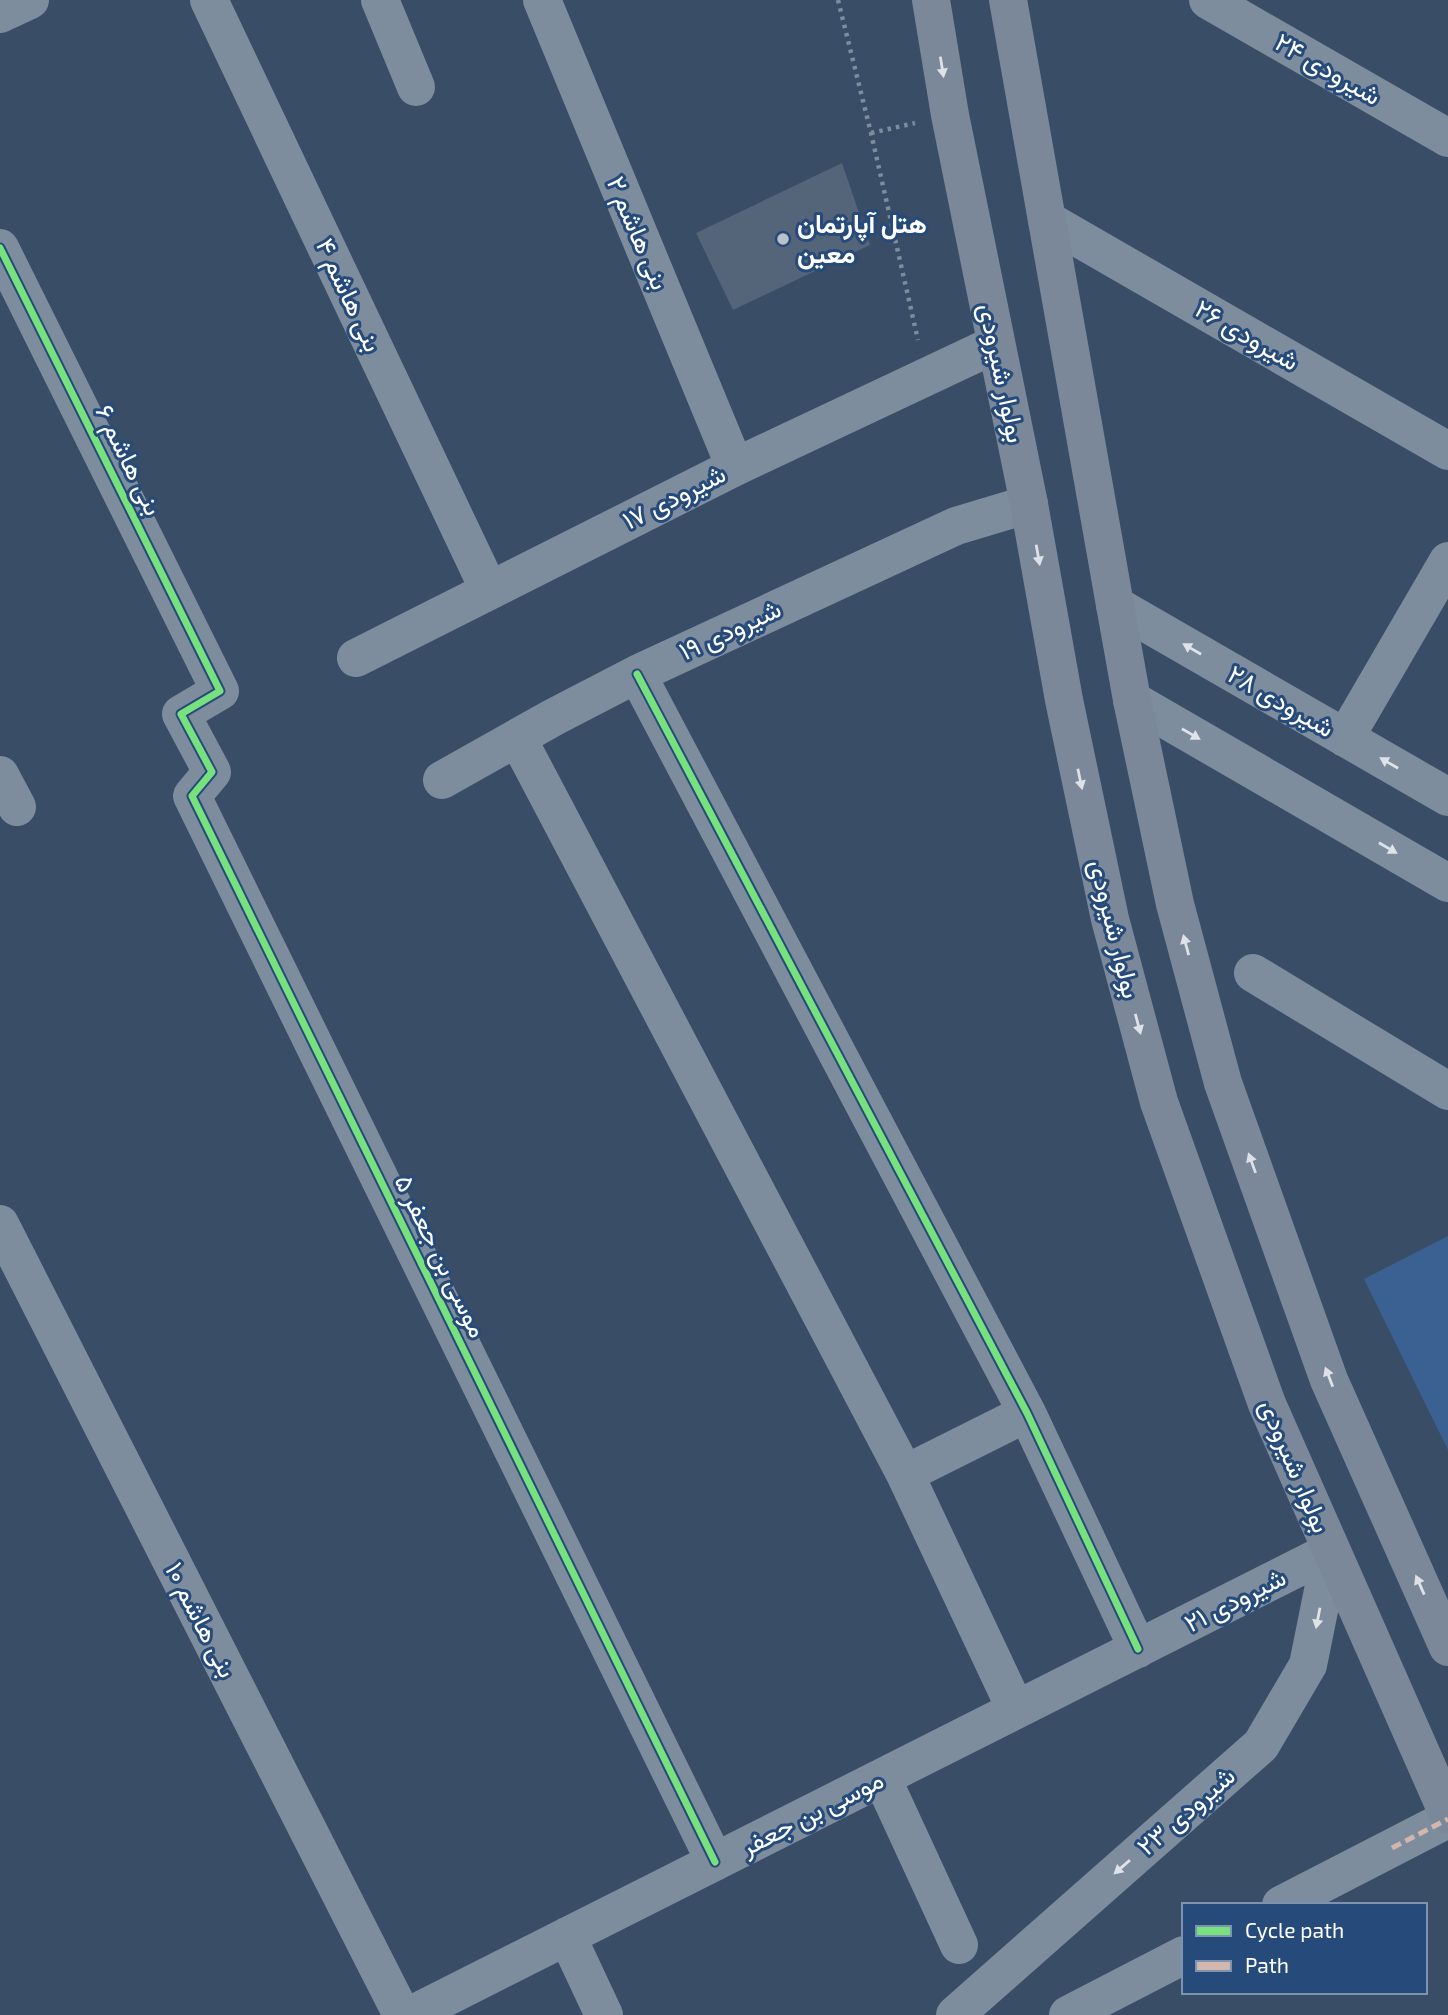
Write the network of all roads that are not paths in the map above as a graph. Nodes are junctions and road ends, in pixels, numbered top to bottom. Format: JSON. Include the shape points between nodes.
{"nodes":[{"id":1,"x":30,"y":0,"type":"edge"},
{"id":2,"x":209,"y":0,"type":"edge"},
{"id":3,"x":380,"y":0,"type":"edge"},
{"id":4,"x":541,"y":0,"type":"edge"},
{"id":5,"x":931,"y":0,"type":"edge"},
{"id":6,"x":1008,"y":0,"type":"edge"},
{"id":7,"x":1208,"y":0,"type":"edge"},
{"id":8,"x":0,"y":14,"type":"edge"},
{"id":9,"x":416,"y":87,"type":"dead end"},
{"id":10,"x":1448,"y":138,"type":"edge"},
{"id":11,"x":1047,"y":220,"type":"junction"},
{"id":12,"x":0,"y":248,"type":"edge"},
{"id":13,"x":996,"y":344,"type":"junction"},
{"id":14,"x":1448,"y":451,"type":"edge"},
{"id":15,"x":735,"y":467,"type":"junction"},
{"id":16,"x":1030,"y":504,"type":"junction"},
{"id":17,"x":1448,"y":561,"type":"edge"},
{"id":18,"x":489,"y":590,"type":"junction"},
{"id":19,"x":1115,"y":605,"type":"junction"},
{"id":20,"x":356,"y":658,"type":"dead end"},
{"id":21,"x":636,"y":674,"type":"junction"},
{"id":22,"x":220,"y":691,"type":"joint"},
{"id":23,"x":1132,"y":700,"type":"junction"},
{"id":24,"x":1345,"y":737,"type":"junction"},
{"id":25,"x":517,"y":739,"type":"junction"},
{"id":26,"x":442,"y":780,"type":"dead end"},
{"id":27,"x":1448,"y":797,"type":"edge"},
{"id":28,"x":1448,"y":883,"type":"edge"},
{"id":29,"x":1253,"y":973,"type":"dead end"},
{"id":30,"x":1448,"y":1091,"type":"edge"},
{"id":31,"x":0,"y":1224,"type":"edge"},
{"id":32,"x":1027,"y":1413,"type":"junction"},
{"id":33,"x":905,"y":1474,"type":"junction"},
{"id":34,"x":1331,"y":1551,"type":"junction"},
{"id":35,"x":1448,"y":1647,"type":"edge"},
{"id":36,"x":1139,"y":1649,"type":"junction"},
{"id":37,"x":1016,"y":1710,"type":"junction"},
{"id":38,"x":882,"y":1778,"type":"junction"},
{"id":39,"x":1448,"y":1816,"type":"edge"},
{"id":40,"x":715,"y":1862,"type":"junction"},
{"id":41,"x":1285,"y":1903,"type":"edge"},
{"id":42,"x":567,"y":1936,"type":"junction"},
{"id":43,"x":959,"y":1945,"type":"dead end"},
{"id":44,"x":1182,"y":1956,"type":"edge"},
{"id":45,"x":402,"y":2015,"type":"edge"},
{"id":46,"x":411,"y":2015,"type":"edge"},
{"id":47,"x":604,"y":2015,"type":"edge"},
{"id":48,"x":954,"y":2015,"type":"edge"},
{"id":49,"x":1068,"y":2015,"type":"edge"}],
"edges":[{"from":1,"to":8,"type":"street"},
{"from":2,"to":18,"type":"street","name":"بنی هاشم ۴"},
{"from":3,"to":9,"type":"street"},
{"from":4,"to":15,"type":"street","name":"بنی هاشم ۲"},
{"from":5,"to":13,"type":"main road","name":"بولوار شیرودی","one_way":true},
{"from":6,"to":11,"type":"main road"},
{"from":7,"to":10,"type":"street","name":"شیرودی ۲۴"},
{"from":11,"to":14,"type":"street","name":"شیرودی ۲۶"},
{"from":11,"to":19,"type":"main road"},
{"from":12,"to":22,"type":"street","name":"بنی هاشم ۶"},
{"from":13,"to":15,"type":"street","name":"شیرودی ۱۷"},
{"from":13,"to":16,"type":"main road","name":"بولوار شیرودی"},
{"from":15,"to":18,"type":"street","name":"شیرودی ۱۷"},
{"from":16,"to":21,"type":"street","name":"شیرودی ۱۹","via":[[956,526]]},
{"from":16,"to":34,"type":"main road","name":"بولوار شیرودی","one_way":true,"via":[[1107,906],[1159,1102],[1268,1404]]},
{"from":17,"to":24,"type":"street"},
{"from":18,"to":20,"type":"street","name":"شیرودی ۱۷"},
{"from":19,"to":23,"type":"main road"},
{"from":24,"to":19,"type":"street","name":"شیرودی ۲۸","one_way":true},
{"from":21,"to":25,"type":"street","name":"شیرودی ۱۹"},
{"from":21,"to":32,"type":"street"},
{"from":22,"to":40,"type":"street","name":"موسی بن جعفر ۵","via":[[181,714],[212,772],[192,796]]},
{"from":23,"to":28,"type":"street","one_way":true},
{"from":35,"to":23,"type":"main road","one_way":true,"via":[[1329,1380],[1223,1083],[1175,904]]},
{"from":27,"to":24,"type":"street","name":"شیرودی ۲۸","one_way":true},
{"from":25,"to":26,"type":"street","name":"شیرودی ۱۹"},
{"from":25,"to":33,"type":"street"},
{"from":29,"to":30,"type":"street"},
{"from":31,"to":45,"type":"street","name":"بنی هاشم ۱۰"},
{"from":32,"to":33,"type":"street"},
{"from":32,"to":36,"type":"street"},
{"from":33,"to":37,"type":"street"},
{"from":34,"to":36,"type":"street","name":"شیرودی ۲۱"},
{"from":34,"to":39,"type":"main road","name":"بولوار شیرودی"},
{"from":34,"to":48,"type":"street","name":"شیرودی ۲۳","one_way":true,"via":[[1308,1665],[1261,1745]]},
{"from":36,"to":37,"type":"street","name":"موسی بن جعفر"},
{"from":37,"to":38,"type":"street","name":"موسی بن جعفر"},
{"from":38,"to":40,"type":"street","name":"موسی بن جعفر"},
{"from":38,"to":43,"type":"street"},
{"from":39,"to":41,"type":"street"},
{"from":40,"to":42,"type":"street","name":"موسی بن جعفر"},
{"from":42,"to":46,"type":"street","name":"موسی بن جعفر"},
{"from":42,"to":47,"type":"street"},
{"from":44,"to":49,"type":"street"}]}
